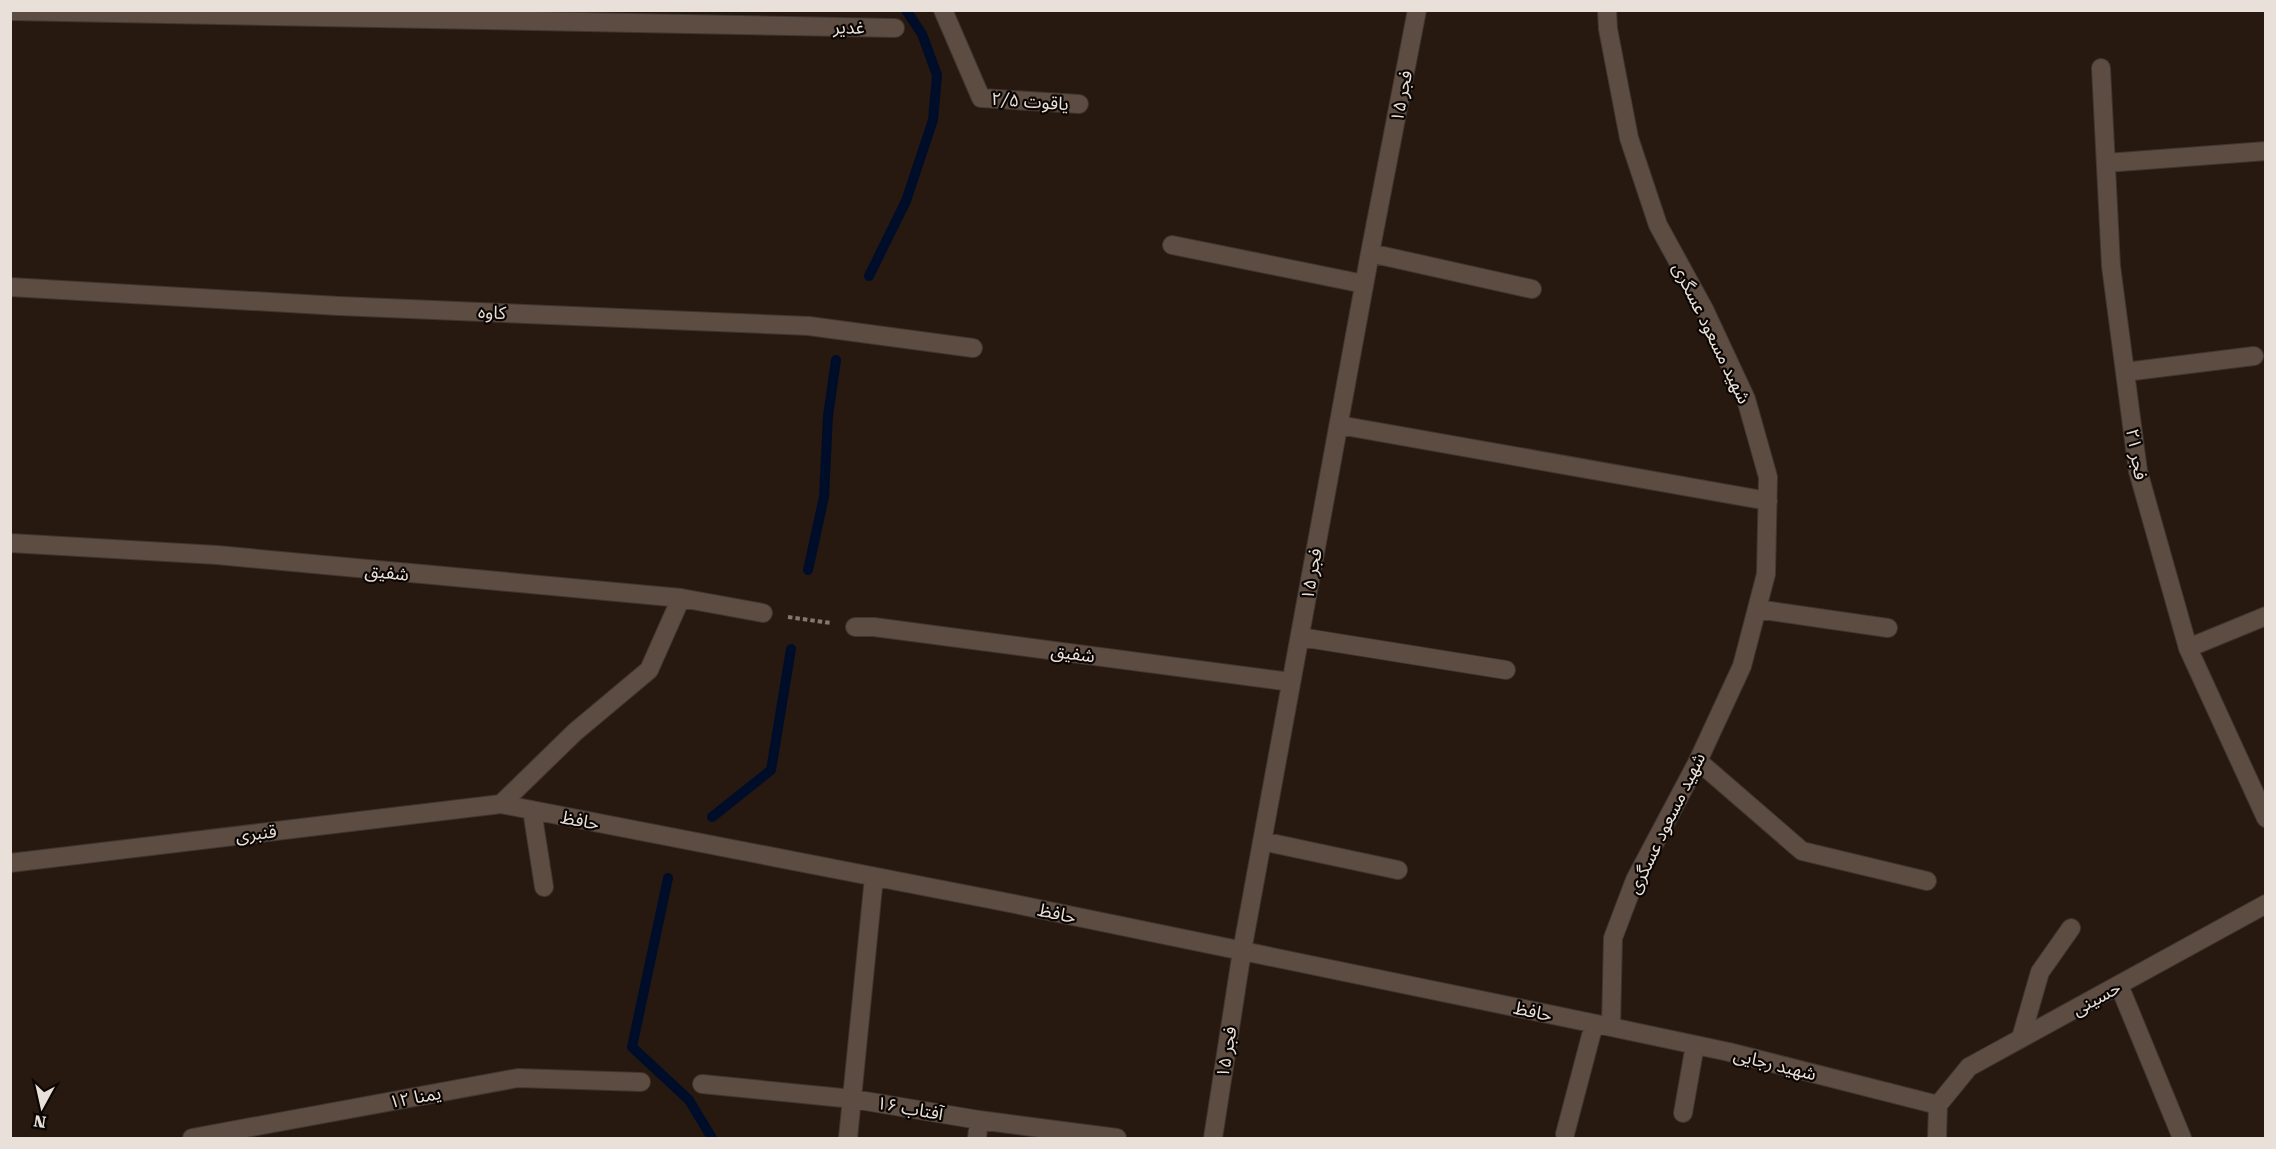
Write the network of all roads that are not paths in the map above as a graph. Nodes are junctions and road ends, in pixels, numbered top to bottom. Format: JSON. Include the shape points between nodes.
{"nodes":[{"id":1,"x":943,"y":10,"type":"edge"},
{"id":2,"x":1417,"y":10,"type":"edge"},
{"id":3,"x":1607,"y":10,"type":"edge"},
{"id":4,"x":10,"y":11,"type":"edge"},
{"id":5,"x":895,"y":28,"type":"dead end"},
{"id":6,"x":2101,"y":68,"type":"dead end"},
{"id":7,"x":1079,"y":104,"type":"dead end"},
{"id":8,"x":2265,"y":151,"type":"edge"},
{"id":9,"x":2106,"y":163,"type":"junction"},
{"id":10,"x":1172,"y":246,"type":"dead end"},
{"id":11,"x":1370,"y":253,"type":"junction"},
{"id":12,"x":1364,"y":284,"type":"junction"},
{"id":13,"x":10,"y":287,"type":"edge"},
{"id":14,"x":1532,"y":289,"type":"dead end"},
{"id":15,"x":973,"y":348,"type":"dead end"},
{"id":16,"x":2254,"y":356,"type":"dead end"},
{"id":17,"x":2125,"y":372,"type":"junction"},
{"id":18,"x":1339,"y":425,"type":"junction"},
{"id":19,"x":1768,"y":501,"type":"junction"},
{"id":20,"x":10,"y":543,"type":"edge"},
{"id":21,"x":681,"y":598,"type":"junction"},
{"id":22,"x":1757,"y":609,"type":"junction"},
{"id":23,"x":763,"y":613,"type":"road end"},
{"id":24,"x":2265,"y":616,"type":"edge"},
{"id":25,"x":855,"y":627,"type":"road end"},
{"id":26,"x":1888,"y":628,"type":"dead end"},
{"id":27,"x":1300,"y":637,"type":"junction"},
{"id":28,"x":2188,"y":648,"type":"junction"},
{"id":29,"x":1506,"y":670,"type":"dead end"},
{"id":30,"x":1291,"y":682,"type":"junction"},
{"id":31,"x":1698,"y":761,"type":"junction"},
{"id":32,"x":501,"y":804,"type":"junction"},
{"id":33,"x":532,"y":810,"type":"junction"},
{"id":34,"x":2265,"y":819,"type":"edge"},
{"id":35,"x":1262,"y":841,"type":"junction"},
{"id":36,"x":10,"y":863,"type":"edge"},
{"id":37,"x":1398,"y":870,"type":"dead end"},
{"id":38,"x":874,"y":877,"type":"junction"},
{"id":39,"x":1927,"y":880,"type":"dead end"},
{"id":40,"x":544,"y":887,"type":"dead end"},
{"id":41,"x":2265,"y":904,"type":"edge"},
{"id":42,"x":2071,"y":928,"type":"dead end"},
{"id":43,"x":1242,"y":951,"type":"junction"},
{"id":44,"x":2120,"y":984,"type":"junction"},
{"id":45,"x":1602,"y":1026,"type":"junction"},
{"id":46,"x":2021,"y":1038,"type":"junction"},
{"id":47,"x":1695,"y":1045,"type":"junction"},
{"id":48,"x":641,"y":1082,"type":"dead end"},
{"id":49,"x":702,"y":1084,"type":"dead end"},
{"id":50,"x":853,"y":1099,"type":"junction"},
{"id":51,"x":1938,"y":1105,"type":"junction"},
{"id":52,"x":1683,"y":1113,"type":"dead end"},
{"id":53,"x":979,"y":1120,"type":"junction"},
{"id":54,"x":1565,"y":1134,"type":"dead end"},
{"id":55,"x":192,"y":1138,"type":"edge"},
{"id":56,"x":848,"y":1138,"type":"edge"},
{"id":57,"x":977,"y":1138,"type":"edge"},
{"id":58,"x":1117,"y":1138,"type":"edge"},
{"id":59,"x":1213,"y":1138,"type":"edge"},
{"id":60,"x":1937,"y":1138,"type":"edge"},
{"id":61,"x":2182,"y":1138,"type":"edge"}],
"edges":[{"from":1,"to":7,"type":"street","name":"یاقوت ۲/۵","via":[[981,98]]},
{"from":2,"to":11,"type":"street","name":"فجر ۱۵"},
{"from":3,"to":19,"type":"street","name":"شهید مسعود عسگری","via":[[1629,138],[1658,225],[1704,309],[1746,399],[1768,477]]},
{"from":4,"to":5,"type":"street","name":"غدیر"},
{"from":6,"to":9,"type":"street","name":"فجر ۲۱"},
{"from":8,"to":9,"type":"street"},
{"from":9,"to":17,"type":"street","name":"فجر ۲۱","via":[[2111,266]]},
{"from":10,"to":12,"type":"street"},
{"from":11,"to":12,"type":"street","name":"فجر ۱۵"},
{"from":11,"to":14,"type":"street"},
{"from":12,"to":18,"type":"street","name":"فجر ۱۵"},
{"from":13,"to":15,"type":"street","name":"کاوه","via":[[809,326]]},
{"from":16,"to":17,"type":"street"},
{"from":17,"to":28,"type":"street","name":"فجر ۲۱","via":[[2138,471]]},
{"from":18,"to":19,"type":"street"},
{"from":18,"to":27,"type":"street","name":"فجر ۱۵"},
{"from":19,"to":22,"type":"street","name":"شهید مسعود عسگری","via":[[1766,574]]},
{"from":20,"to":21,"type":"street","name":"شفیق","via":[[217,555]]},
{"from":21,"to":23,"type":"street","name":"شفیق"},
{"from":21,"to":32,"type":"street","via":[[650,670],[575,732]]},
{"from":22,"to":26,"type":"street"},
{"from":22,"to":31,"type":"street","name":"شهید مسعود عسگری","via":[[1742,666]]},
{"from":24,"to":28,"type":"street"},
{"from":25,"to":30,"type":"street","name":"شفیق"},
{"from":27,"to":29,"type":"street"},
{"from":27,"to":30,"type":"street","name":"فجر ۱۵"},
{"from":28,"to":34,"type":"street","name":"فجر ۲۱"},
{"from":30,"to":35,"type":"street","name":"فجر ۱۵"},
{"from":31,"to":39,"type":"street","via":[[1802,851]]},
{"from":31,"to":45,"type":"street","name":"شهید مسعود عسگری","via":[[1635,880],[1614,938]]},
{"from":32,"to":33,"type":"street","name":"حافظ"},
{"from":32,"to":36,"type":"street","name":"قنبری"},
{"from":33,"to":38,"type":"street","name":"حافظ"},
{"from":33,"to":40,"type":"street"},
{"from":35,"to":37,"type":"street"},
{"from":35,"to":43,"type":"street","name":"فجر ۱۵"},
{"from":38,"to":43,"type":"street","name":"حافظ"},
{"from":38,"to":50,"type":"street"},
{"from":41,"to":44,"type":"street","name":"حسینی"},
{"from":42,"to":46,"type":"street","via":[[2040,972]]},
{"from":43,"to":45,"type":"street","name":"حافظ"},
{"from":43,"to":59,"type":"street","name":"فجر ۱۵"},
{"from":44,"to":46,"type":"street","name":"حسینی"},
{"from":44,"to":61,"type":"street"},
{"from":45,"to":47,"type":"street","name":"شهید رجایی"},
{"from":45,"to":54,"type":"street","name":"شهید مسعود عسگری"},
{"from":46,"to":51,"type":"street","name":"حسینی","via":[[1970,1067]]},
{"from":47,"to":51,"type":"street","name":"شهید رجایی"},
{"from":47,"to":52,"type":"street"},
{"from":48,"to":55,"type":"street","name":"یمنا ۱۲","via":[[518,1078]]},
{"from":49,"to":50,"type":"street","name":"آفتاب ۱۶"},
{"from":50,"to":53,"type":"street","name":"آفتاب ۱۶"},
{"from":50,"to":56,"type":"street"},
{"from":51,"to":60,"type":"street"},
{"from":53,"to":57,"type":"street"},
{"from":53,"to":58,"type":"street","name":"آفتاب ۱۶"}]}
